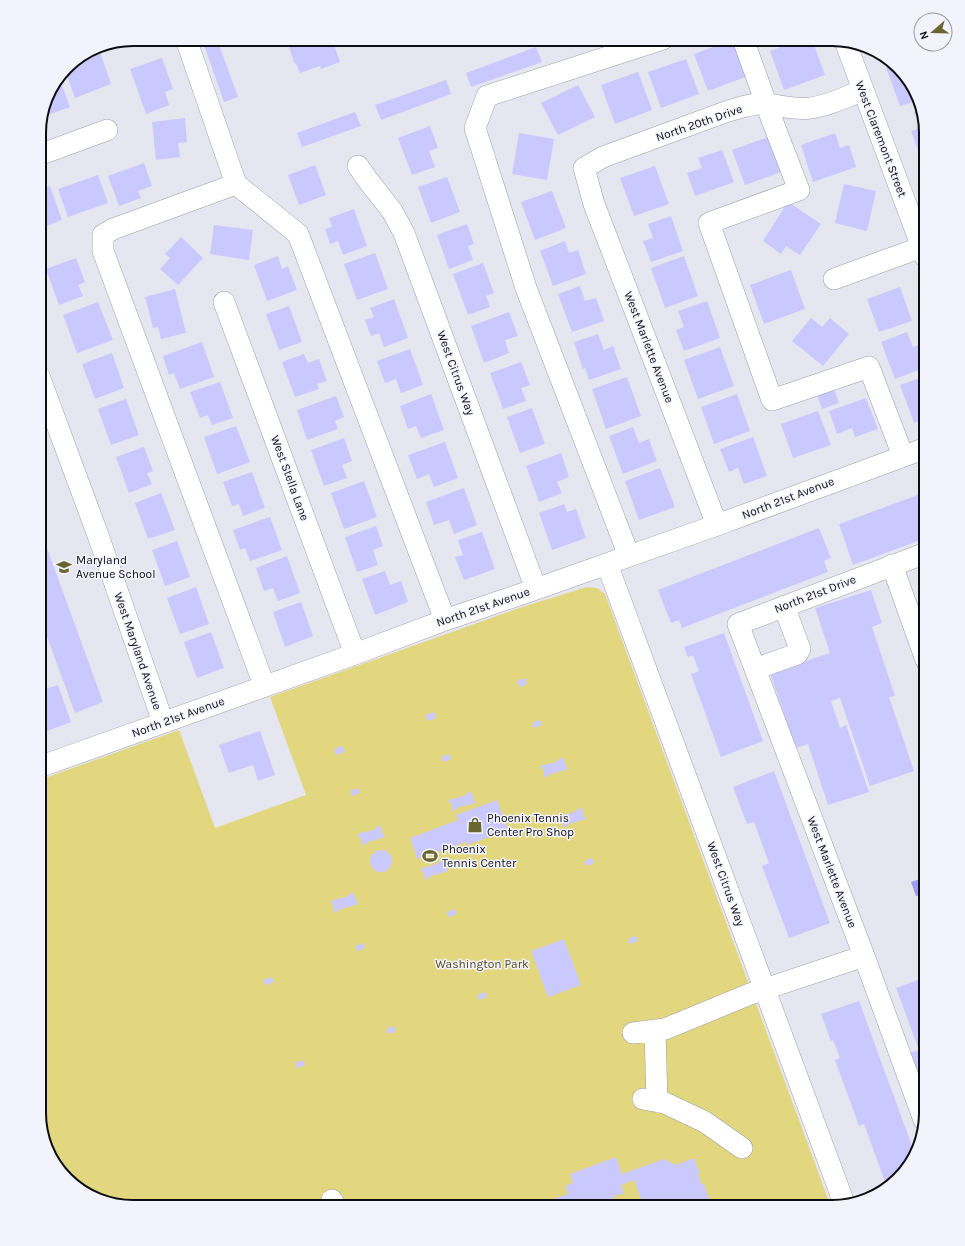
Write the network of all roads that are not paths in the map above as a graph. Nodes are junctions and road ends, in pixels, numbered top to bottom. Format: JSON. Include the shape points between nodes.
{"nodes":[{"id":1,"x":188,"y":46,"type":"edge"},
{"id":2,"x":641,"y":46,"type":"edge"},
{"id":3,"x":745,"y":46,"type":"edge"},
{"id":4,"x":848,"y":48,"type":"edge"},
{"id":5,"x":863,"y":90,"type":"junction"},
{"id":6,"x":766,"y":104,"type":"junction"},
{"id":7,"x":108,"y":130,"type":"dead end"},
{"id":8,"x":46,"y":152,"type":"edge"},
{"id":9,"x":358,"y":166,"type":"dead end"},
{"id":10,"x":584,"y":168,"type":"joint"},
{"id":11,"x":236,"y":184,"type":"junction"},
{"id":12,"x":919,"y":240,"type":"edge"},
{"id":13,"x":919,"y":254,"type":"edge"},
{"id":14,"x":834,"y":279,"type":"dead end"},
{"id":15,"x":224,"y":302,"type":"dead end"},
{"id":16,"x":46,"y":395,"type":"edge"},
{"id":17,"x":919,"y":450,"type":"edge"},
{"id":18,"x":903,"y":456,"type":"junction"},
{"id":19,"x":717,"y":525,"type":"junction"},
{"id":20,"x":919,"y":555,"type":"edge"},
{"id":21,"x":629,"y":556,"type":"junction"},
{"id":22,"x":607,"y":564,"type":"junction"},
{"id":23,"x":892,"y":565,"type":"junction"},
{"id":24,"x":536,"y":589,"type":"junction"},
{"id":25,"x":784,"y":606,"type":"junction"},
{"id":26,"x":445,"y":620,"type":"junction"},
{"id":27,"x":738,"y":624,"type":"joint"},
{"id":28,"x":919,"y":640,"type":"edge"},
{"id":29,"x":355,"y":654,"type":"junction"},
{"id":30,"x":755,"y":669,"type":"junction"},
{"id":31,"x":264,"y":685,"type":"junction"},
{"id":32,"x":163,"y":722,"type":"junction"},
{"id":33,"x":46,"y":764,"type":"edge"},
{"id":34,"x":864,"y":956,"type":"junction"},
{"id":35,"x":765,"y":989,"type":"junction"},
{"id":36,"x":655,"y":1031,"type":"junction"},
{"id":37,"x":633,"y":1033,"type":"dead end"},
{"id":38,"x":919,"y":1106,"type":"edge"},
{"id":39,"x":742,"y":1148,"type":"dead end"},
{"id":40,"x":843,"y":1199,"type":"edge"}],
"edges":[{"from":1,"to":11,"type":"street"},
{"from":2,"to":21,"type":"street","via":[[486,96],[475,128],[526,288]]},
{"from":3,"to":6,"type":"street"},
{"from":4,"to":5,"type":"street","name":"West Claremont Street"},
{"from":5,"to":6,"type":"street","name":"North 20th Drive","via":[[823,106],[810,108]]},
{"from":5,"to":12,"type":"street","name":"West Claremont Street"},
{"from":6,"to":10,"type":"street","name":"North 20th Drive","via":[[728,111],[603,157]]},
{"from":6,"to":18,"type":"street","via":[[799,190],[709,223],[772,400],[869,367]]},
{"from":7,"to":8,"type":"street"},
{"from":9,"to":24,"type":"street","name":"West Citrus Way","via":[[392,211],[404,233]]},
{"from":10,"to":19,"type":"street","name":"West Marlette Avenue","via":[[594,204]]},
{"from":11,"to":26,"type":"street","via":[[298,234]]},
{"from":11,"to":31,"type":"street","via":[[113,229],[103,235],[103,251]]},
{"from":13,"to":14,"type":"street"},
{"from":15,"to":29,"type":"street","name":"West Stella Lane"},
{"from":16,"to":32,"type":"street","name":"West Maryland Avenue"},
{"from":17,"to":18,"type":"street","name":"North 21st Avenue"},
{"from":18,"to":19,"type":"street","name":"North 21st Avenue"},
{"from":19,"to":21,"type":"street","name":"North 21st Avenue"},
{"from":20,"to":23,"type":"street","name":"North 21st Drive"},
{"from":21,"to":22,"type":"street","name":"North 21st Avenue"},
{"from":22,"to":24,"type":"street","name":"North 21st Avenue"},
{"from":22,"to":35,"type":"street","name":"West Citrus Way"},
{"from":23,"to":25,"type":"street","name":"North 21st Drive"},
{"from":23,"to":28,"type":"street"},
{"from":24,"to":26,"type":"street","name":"North 21st Avenue"},
{"from":25,"to":27,"type":"street","name":"North 21st Drive"},
{"from":25,"to":30,"type":"street","via":[[800,649],[797,654]]},
{"from":26,"to":29,"type":"street","name":"North 21st Avenue"},
{"from":27,"to":30,"type":"street","name":"West Marlette Avenue"},
{"from":29,"to":31,"type":"street","name":"North 21st Avenue"},
{"from":30,"to":34,"type":"street","name":"West Marlette Avenue"},
{"from":31,"to":32,"type":"street","name":"North 21st Avenue"},
{"from":32,"to":33,"type":"street","name":"North 21st Avenue"},
{"from":34,"to":35,"type":"street"},
{"from":34,"to":38,"type":"street","name":"West Marlette Avenue"},
{"from":35,"to":36,"type":"street"},
{"from":35,"to":40,"type":"street","name":"West Citrus Way"},
{"from":36,"to":37,"type":"street"},
{"from":36,"to":39,"type":"street","via":[[650,1100],[665,1103],[705,1122]]}]}
